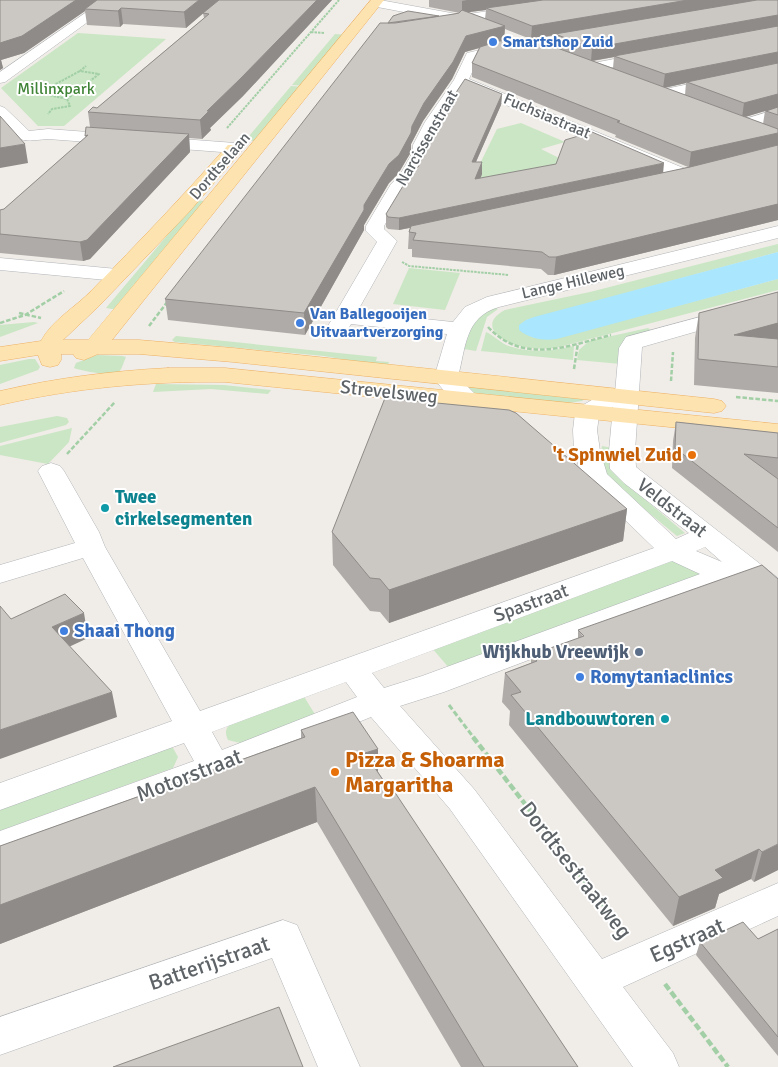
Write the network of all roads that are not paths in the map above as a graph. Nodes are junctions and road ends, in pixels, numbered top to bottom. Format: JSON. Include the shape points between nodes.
{"nodes":[{"id":1,"x":111,"y":0,"type":"edge"},
{"id":2,"x":586,"y":0,"type":"edge"},
{"id":3,"x":369,"y":1,"type":"edge"},
{"id":4,"x":464,"y":21,"type":"junction"},
{"id":5,"x":431,"y":27,"type":"edge"},
{"id":6,"x":485,"y":28,"type":"edge"},
{"id":7,"x":603,"y":32,"type":"edge"},
{"id":8,"x":502,"y":35,"type":"edge"},
{"id":9,"x":526,"y":45,"type":"junction"},
{"id":10,"x":669,"y":52,"type":"edge"},
{"id":11,"x":553,"y":55,"type":"edge"},
{"id":12,"x":571,"y":61,"type":"edge"},
{"id":13,"x":308,"y":63,"type":"dead end"},
{"id":14,"x":588,"y":68,"type":"junction"},
{"id":15,"x":778,"y":70,"type":"edge"},
{"id":16,"x":615,"y":78,"type":"edge"},
{"id":17,"x":0,"y":79,"type":"edge"},
{"id":18,"x":461,"y":80,"type":"junction"},
{"id":19,"x":642,"y":88,"type":"edge"},
{"id":20,"x":660,"y":95,"type":"junction"},
{"id":21,"x":687,"y":105,"type":"edge"},
{"id":22,"x":0,"y":111,"type":"edge"},
{"id":23,"x":778,"y":114,"type":"edge"},
{"id":24,"x":763,"y":133,"type":"edge"},
{"id":25,"x":240,"y":142,"type":"joint"},
{"id":26,"x":661,"y":182,"type":"edge"},
{"id":27,"x":778,"y":232,"type":"edge"},
{"id":28,"x":0,"y":264,"type":"edge"},
{"id":29,"x":117,"y":275,"type":"junction"},
{"id":30,"x":778,"y":302,"type":"edge"},
{"id":31,"x":69,"y":321,"type":"junction"},
{"id":32,"x":112,"y":326,"type":"junction"},
{"id":33,"x":461,"y":330,"type":"junction"},
{"id":34,"x":95,"y":346,"type":"junction"},
{"id":35,"x":49,"y":347,"type":"junction"},
{"id":36,"x":139,"y":347,"type":"junction"},
{"id":37,"x":10,"y":352,"type":"edge"},
{"id":38,"x":56,"y":369,"type":"junction"},
{"id":39,"x":446,"y":378,"type":"junction"},
{"id":40,"x":86,"y":381,"type":"junction"},
{"id":41,"x":0,"y":388,"type":"edge"},
{"id":42,"x":0,"y":398,"type":"edge"},
{"id":43,"x":470,"y":401,"type":"junction"},
{"id":44,"x":626,"y":407,"type":"junction"},
{"id":45,"x":778,"y":412,"type":"edge"},
{"id":46,"x":587,"y":413,"type":"junction"},
{"id":47,"x":778,"y":432,"type":"edge"},
{"id":48,"x":51,"y":471,"type":"road end"},
{"id":49,"x":708,"y":535,"type":"junction"},
{"id":50,"x":91,"y":548,"type":"junction"},
{"id":51,"x":674,"y":551,"type":"junction"},
{"id":52,"x":745,"y":568,"type":"junction"},
{"id":53,"x":0,"y":574,"type":"edge"},
{"id":54,"x":778,"y":592,"type":"edge"},
{"id":55,"x":352,"y":668,"type":"junction"},
{"id":56,"x":377,"y":702,"type":"junction"},
{"id":57,"x":191,"y":727,"type":"junction"},
{"id":58,"x":214,"y":767,"type":"junction"},
{"id":59,"x":0,"y":797,"type":"edge"},
{"id":60,"x":0,"y":846,"type":"edge"},
{"id":61,"x":778,"y":899,"type":"edge"},
{"id":62,"x":595,"y":981,"type":"junction"},
{"id":63,"x":0,"y":1036,"type":"edge"},
{"id":64,"x":340,"y":1067,"type":"edge"},
{"id":65,"x":658,"y":1067,"type":"edge"}],
"edges":[{"from":1,"to":17,"type":"street"},
{"from":2,"to":4,"type":"street"},
{"from":3,"to":4,"type":"street"},
{"from":3,"to":13,"type":"main road"},
{"from":3,"to":32,"type":"main road","name":"Dordtselaan"},
{"from":4,"to":5,"type":"street"},
{"from":4,"to":6,"type":"street"},
{"from":7,"to":9,"type":"street","name":"Narcissenstraat"},
{"from":8,"to":9,"type":"street"},
{"from":9,"to":11,"type":"street"},
{"from":9,"to":18,"type":"street","name":"Narcissenstraat","via":[[472,56]]},
{"from":10,"to":14,"type":"street"},
{"from":12,"to":14,"type":"street"},
{"from":14,"to":16,"type":"street"},
{"from":15,"to":20,"type":"street"},
{"from":18,"to":26,"type":"street","name":"Fuchsiastraat","via":[[696,174]]},
{"from":18,"to":33,"type":"street","name":"Narcissenstraat","via":[[433,122],[407,178],[375,226],[375,231],[396,239],[376,259],[340,324]]},
{"from":19,"to":20,"type":"street"},
{"from":20,"to":21,"type":"street"},
{"from":22,"to":25,"type":"street","via":[[17,135]]},
{"from":23,"to":24,"type":"street","via":[[736,123]]},
{"from":25,"to":29,"type":"main road","name":"Dordtselaan","via":[[183,208]]},
{"from":27,"to":33,"type":"street","name":"Lange Hilleweg","via":[[498,300],[473,310]]},
{"from":28,"to":29,"type":"street"},
{"from":29,"to":31,"type":"main road","name":"Dordtselaan"},
{"from":30,"to":44,"type":"street","via":[[634,342],[630,348]]},
{"from":31,"to":35,"type":"main road","name":"Dordtselaan","via":[[55,335]]},
{"from":31,"to":37,"type":"main road","name":"Dordtselaan"},
{"from":32,"to":34,"type":"main road","name":"Dordtselaan"},
{"from":32,"to":36,"type":"main road","via":[[116,336]]},
{"from":33,"to":39,"type":"street","name":"Lange Hilleweg"},
{"from":34,"to":35,"type":"main road","name":"Strevelsweg"},
{"from":34,"to":36,"type":"main road","name":"Strevelsweg"},
{"from":34,"to":38,"type":"main road","name":"Dordtselaan"},
{"from":35,"to":37,"type":"main road","name":"Strevelsweg"},
{"from":35,"to":38,"type":"main road","via":[[49,358]]},
{"from":36,"to":39,"type":"main road","name":"Strevelsweg"},
{"from":38,"to":40,"type":"main road"},
{"from":38,"to":41,"type":"main road","name":"Dordtselaan"},
{"from":39,"to":43,"type":"street"},
{"from":39,"to":44,"type":"main road","name":"Strevelsweg"},
{"from":40,"to":42,"type":"main road","name":"Strevelsweg"},
{"from":40,"to":43,"type":"main road","name":"Strevelsweg","via":[[225,375]]},
{"from":43,"to":46,"type":"main road","name":"Strevelsweg"},
{"from":44,"to":45,"type":"main road","name":"Strevelsweg"},
{"from":44,"to":46,"type":"main road","name":"Strevelsweg"},
{"from":44,"to":47,"type":"main road","name":"Strevelsweg"},
{"from":44,"to":49,"type":"street","name":"Veldstraat","via":[[623,468],[645,489]]},
{"from":46,"to":51,"type":"street","name":"Veldstraat","via":[[587,451],[595,477]]},
{"from":48,"to":50,"type":"street"},
{"from":49,"to":51,"type":"street","name":"Spastraat"},
{"from":49,"to":52,"type":"street","name":"Veldstraat"},
{"from":50,"to":53,"type":"street"},
{"from":50,"to":57,"type":"street"},
{"from":51,"to":52,"type":"street","name":"Veldstraat","via":[[717,570]]},
{"from":51,"to":55,"type":"street","name":"Spastraat"},
{"from":52,"to":54,"type":"street","name":"Veldstraat"},
{"from":52,"to":56,"type":"street","name":"Motorstraat"},
{"from":55,"to":56,"type":"street"},
{"from":55,"to":57,"type":"street"},
{"from":56,"to":58,"type":"street","name":"Motorstraat"},
{"from":56,"to":62,"type":"street","via":[[462,799]]},
{"from":57,"to":58,"type":"street"},
{"from":57,"to":59,"type":"street"},
{"from":58,"to":60,"type":"street","name":"Motorstraat"},
{"from":61,"to":62,"type":"street","name":"Egstraat"},
{"from":62,"to":65,"type":"street"},
{"from":63,"to":64,"type":"street","name":"Batterijstraat","via":[[283,937]]}]}
